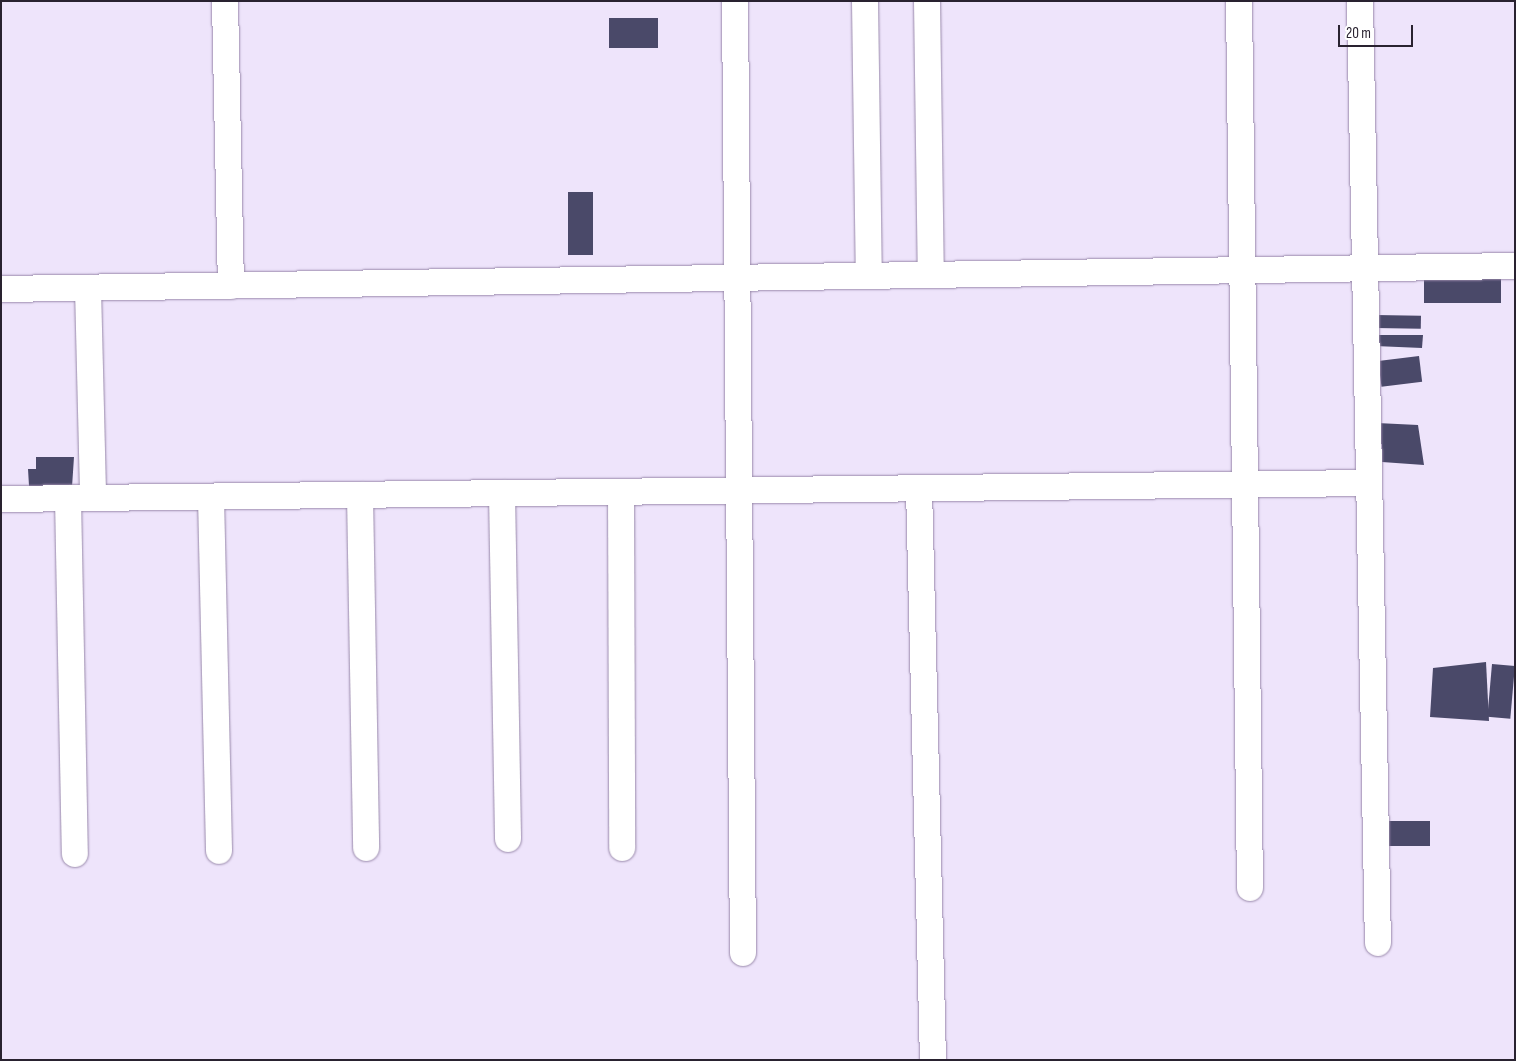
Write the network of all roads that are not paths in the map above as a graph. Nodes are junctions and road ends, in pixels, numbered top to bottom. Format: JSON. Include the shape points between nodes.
{"nodes":[{"id":1,"x":225,"y":1,"type":"edge"},
{"id":2,"x":735,"y":1,"type":"edge"},
{"id":3,"x":865,"y":1,"type":"edge"},
{"id":4,"x":927,"y":1,"type":"edge"},
{"id":5,"x":1239,"y":1,"type":"edge"},
{"id":6,"x":1360,"y":1,"type":"edge"},
{"id":7,"x":1515,"y":266,"type":"edge"},
{"id":8,"x":1365,"y":268,"type":"junction"},
{"id":9,"x":1243,"y":270,"type":"junction"},
{"id":10,"x":931,"y":275,"type":"junction"},
{"id":11,"x":869,"y":276,"type":"junction"},
{"id":12,"x":738,"y":278,"type":"junction"},
{"id":13,"x":231,"y":286,"type":"junction"},
{"id":14,"x":88,"y":288,"type":"junction"},
{"id":15,"x":1,"y":289,"type":"edge"},
{"id":16,"x":1369,"y":483,"type":"junction"},
{"id":17,"x":1245,"y":484,"type":"junction"},
{"id":18,"x":919,"y":488,"type":"junction"},
{"id":19,"x":739,"y":490,"type":"junction"},
{"id":20,"x":621,"y":492,"type":"junction"},
{"id":21,"x":502,"y":493,"type":"junction"},
{"id":22,"x":360,"y":495,"type":"junction"},
{"id":23,"x":211,"y":497,"type":"junction"},
{"id":24,"x":80,"y":498,"type":"junction"},
{"id":25,"x":1,"y":499,"type":"edge"},
{"id":26,"x":508,"y":839,"type":"dead end"},
{"id":27,"x":366,"y":848,"type":"dead end"},
{"id":28,"x":622,"y":848,"type":"dead end"},
{"id":29,"x":219,"y":851,"type":"dead end"},
{"id":30,"x":75,"y":854,"type":"dead end"},
{"id":31,"x":1250,"y":888,"type":"dead end"},
{"id":32,"x":1378,"y":943,"type":"dead end"},
{"id":33,"x":743,"y":953,"type":"dead end"},
{"id":34,"x":933,"y":1060,"type":"edge"}],
"edges":[{"from":1,"to":13,"type":"street"},
{"from":2,"to":12,"type":"street"},
{"from":3,"to":11,"type":"street"},
{"from":4,"to":10,"type":"street"},
{"from":5,"to":9,"type":"street"},
{"from":6,"to":8,"type":"street"},
{"from":7,"to":8,"type":"street"},
{"from":8,"to":9,"type":"street"},
{"from":8,"to":16,"type":"street"},
{"from":9,"to":10,"type":"street"},
{"from":9,"to":17,"type":"street"},
{"from":10,"to":11,"type":"street"},
{"from":11,"to":12,"type":"street"},
{"from":12,"to":13,"type":"street"},
{"from":12,"to":19,"type":"street"},
{"from":13,"to":14,"type":"street"},
{"from":14,"to":15,"type":"street"},
{"from":14,"to":24,"type":"street"},
{"from":16,"to":17,"type":"street"},
{"from":16,"to":32,"type":"street"},
{"from":17,"to":18,"type":"street"},
{"from":17,"to":31,"type":"street"},
{"from":18,"to":19,"type":"street"},
{"from":18,"to":34,"type":"street"},
{"from":19,"to":20,"type":"street"},
{"from":19,"to":33,"type":"street"},
{"from":20,"to":21,"type":"street"},
{"from":20,"to":28,"type":"street"},
{"from":21,"to":22,"type":"street"},
{"from":21,"to":26,"type":"street"},
{"from":22,"to":23,"type":"street"},
{"from":22,"to":27,"type":"street"},
{"from":23,"to":24,"type":"street"},
{"from":23,"to":29,"type":"street"},
{"from":24,"to":25,"type":"street"},
{"from":24,"to":30,"type":"street"}]}
